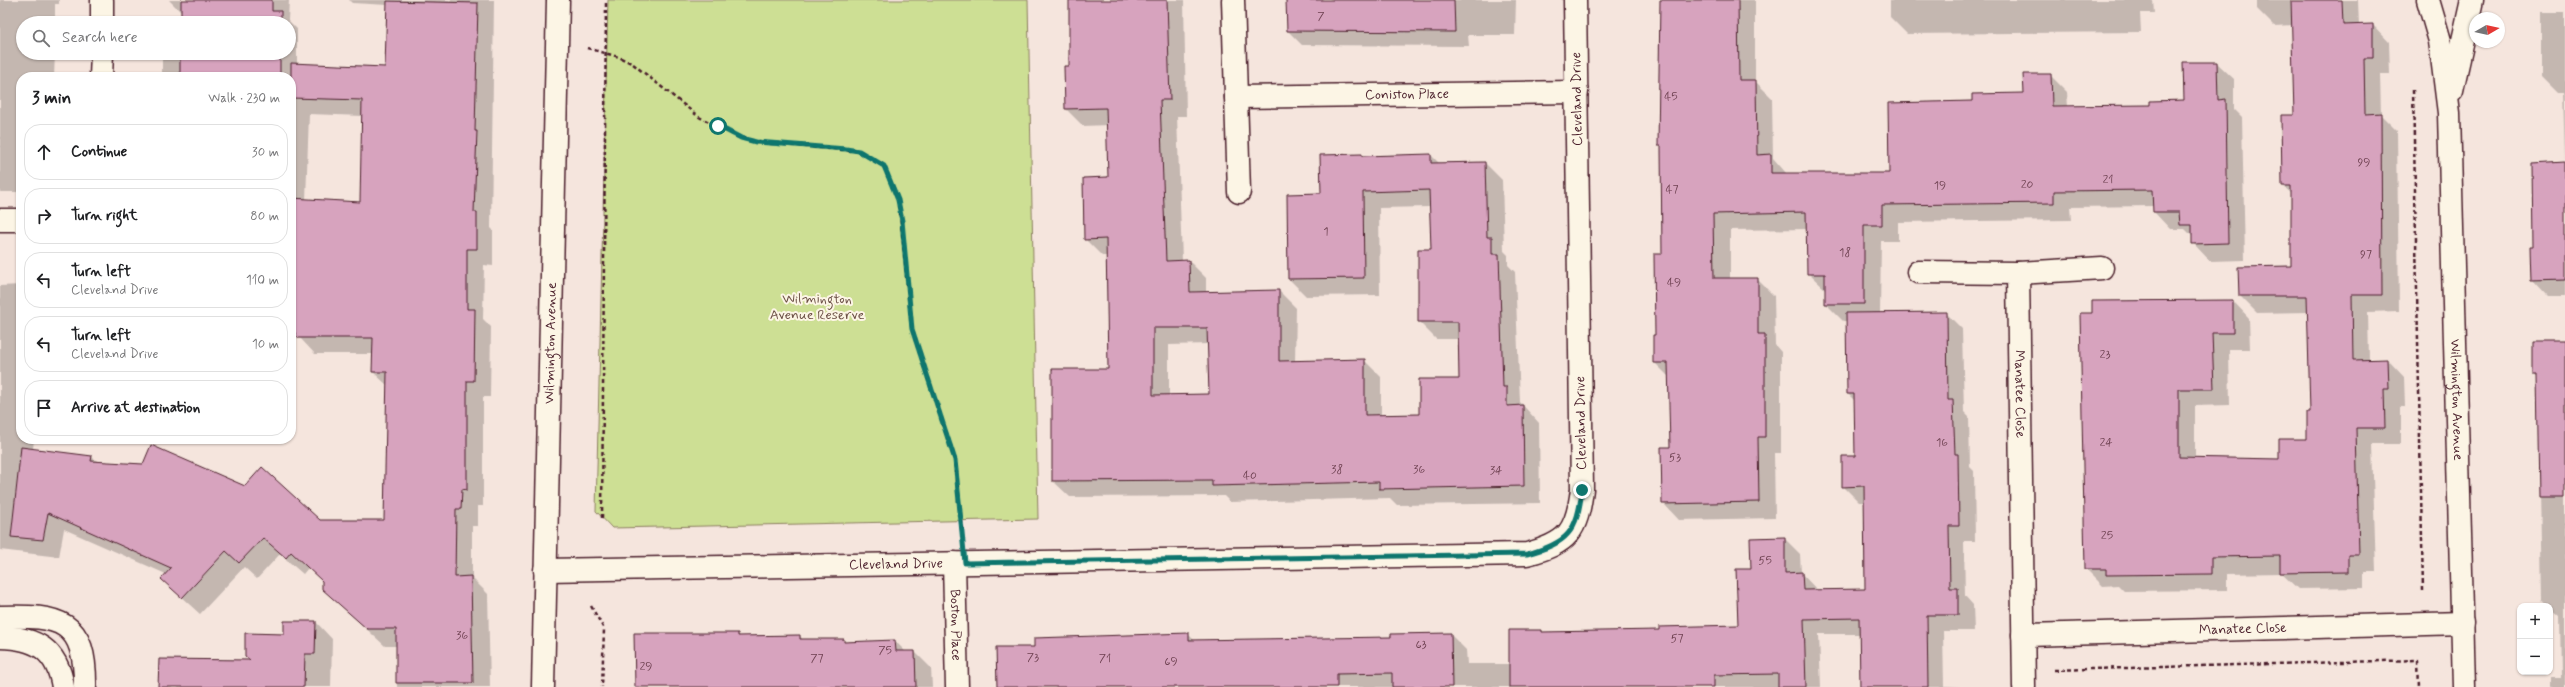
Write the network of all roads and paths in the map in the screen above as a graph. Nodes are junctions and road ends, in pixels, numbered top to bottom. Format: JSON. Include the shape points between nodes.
{"nodes":[{"id":1,"x":102,"y":0,"type":"edge"},
{"id":2,"x":558,"y":0,"type":"edge"},
{"id":3,"x":606,"y":0,"type":"edge"},
{"id":4,"x":1233,"y":0,"type":"edge"},
{"id":5,"x":1575,"y":0,"type":"edge"},
{"id":6,"x":2428,"y":0,"type":"edge"},
{"id":7,"x":2472,"y":0,"type":"edge"},
{"id":8,"x":102,"y":16,"type":"edge"},
{"id":9,"x":558,"y":41,"type":"junction"},
{"id":10,"x":606,"y":53,"type":"junction"},
{"id":11,"x":102,"y":60,"type":"edge"},
{"id":12,"x":101,"y":72,"type":"edge"},
{"id":13,"x":2413,"y":85,"type":"dead end"},
{"id":14,"x":1577,"y":92,"type":"junction"},
{"id":15,"x":1236,"y":98,"type":"junction"},
{"id":16,"x":2449,"y":113,"type":"junction"},
{"id":17,"x":1239,"y":192,"type":"dead end"},
{"id":18,"x":0,"y":220,"type":"edge"},
{"id":19,"x":16,"y":220,"type":"edge"},
{"id":20,"x":2102,"y":268,"type":"dead end"},
{"id":21,"x":1918,"y":272,"type":"dead end"},
{"id":22,"x":2018,"y":273,"type":"junction"},
{"id":23,"x":602,"y":518,"type":"dead end"},
{"id":24,"x":959,"y":563,"type":"junction"},
{"id":25,"x":545,"y":570,"type":"junction"},
{"id":26,"x":2423,"y":591,"type":"dead end"},
{"id":27,"x":591,"y":606,"type":"dead end"},
{"id":28,"x":0,"y":616,"type":"edge"},
{"id":29,"x":2463,"y":622,"type":"junction"},
{"id":30,"x":2023,"y":635,"type":"junction"},
{"id":31,"x":0,"y":637,"type":"edge"},
{"id":32,"x":2024,"y":679,"type":"edge"},
{"id":33,"x":63,"y":687,"type":"edge"},
{"id":34,"x":85,"y":687,"type":"edge"},
{"id":35,"x":543,"y":687,"type":"edge"},
{"id":36,"x":602,"y":687,"type":"edge"},
{"id":37,"x":957,"y":687,"type":"edge"},
{"id":38,"x":2420,"y":687,"type":"edge"},
{"id":39,"x":2464,"y":687,"type":"edge"}],
"edges":[{"from":1,"to":8,"type":"street"},
{"from":2,"to":9,"type":"street","name":"Wilmington Avenue"},
{"from":3,"to":10,"type":"path"},
{"from":4,"to":15,"type":"street"},
{"from":5,"to":14,"type":"street","name":"Cleveland Drive"},
{"from":6,"to":16,"type":"street","name":"Wilmington Avenue","via":[[2440,41]]},
{"from":7,"to":16,"type":"street","name":"Wilmington Avenue","via":[[2454,76]]},
{"from":9,"to":10,"type":"path"},
{"from":9,"to":25,"type":"street","name":"Wilmington Avenue"},
{"from":10,"to":23,"type":"path"},
{"from":10,"to":24,"type":"path","via":[[633,64],[686,108],[741,138],[756,142],[859,151],[884,166],[898,200],[902,221],[912,329],[955,460]]},
{"from":11,"to":12,"type":"street"},
{"from":13,"to":26,"type":"path"},
{"from":14,"to":15,"type":"street","name":"Coniston Place"},
{"from":14,"to":24,"type":"street","name":"Cleveland Drive","via":[[1582,490],[1576,523],[1561,541],[1527,554]]},
{"from":15,"to":17,"type":"street"},
{"from":16,"to":29,"type":"street","name":"Wilmington Avenue"},
{"from":18,"to":19,"type":"street"},
{"from":20,"to":22,"type":"street"},
{"from":21,"to":22,"type":"street"},
{"from":22,"to":30,"type":"street","name":"Manatee Close"},
{"from":24,"to":25,"type":"street","name":"Cleveland Drive"},
{"from":24,"to":37,"type":"street","name":"Boston Place"},
{"from":25,"to":35,"type":"street","name":"Wilmington Avenue"},
{"from":27,"to":36,"type":"path","via":[[604,629]]},
{"from":28,"to":34,"type":"street","via":[[33,615],[53,619],[69,628],[79,641],[84,657]]},
{"from":29,"to":30,"type":"street","name":"Manatee Close"},
{"from":29,"to":39,"type":"street","name":"Wilmington Avenue"},
{"from":30,"to":32,"type":"street","name":"Manatee Close"},
{"from":31,"to":33,"type":"street","via":[[29,641],[47,650],[55,662]]},
{"from":32,"to":38,"type":"path","via":[[2418,660]]}]}
